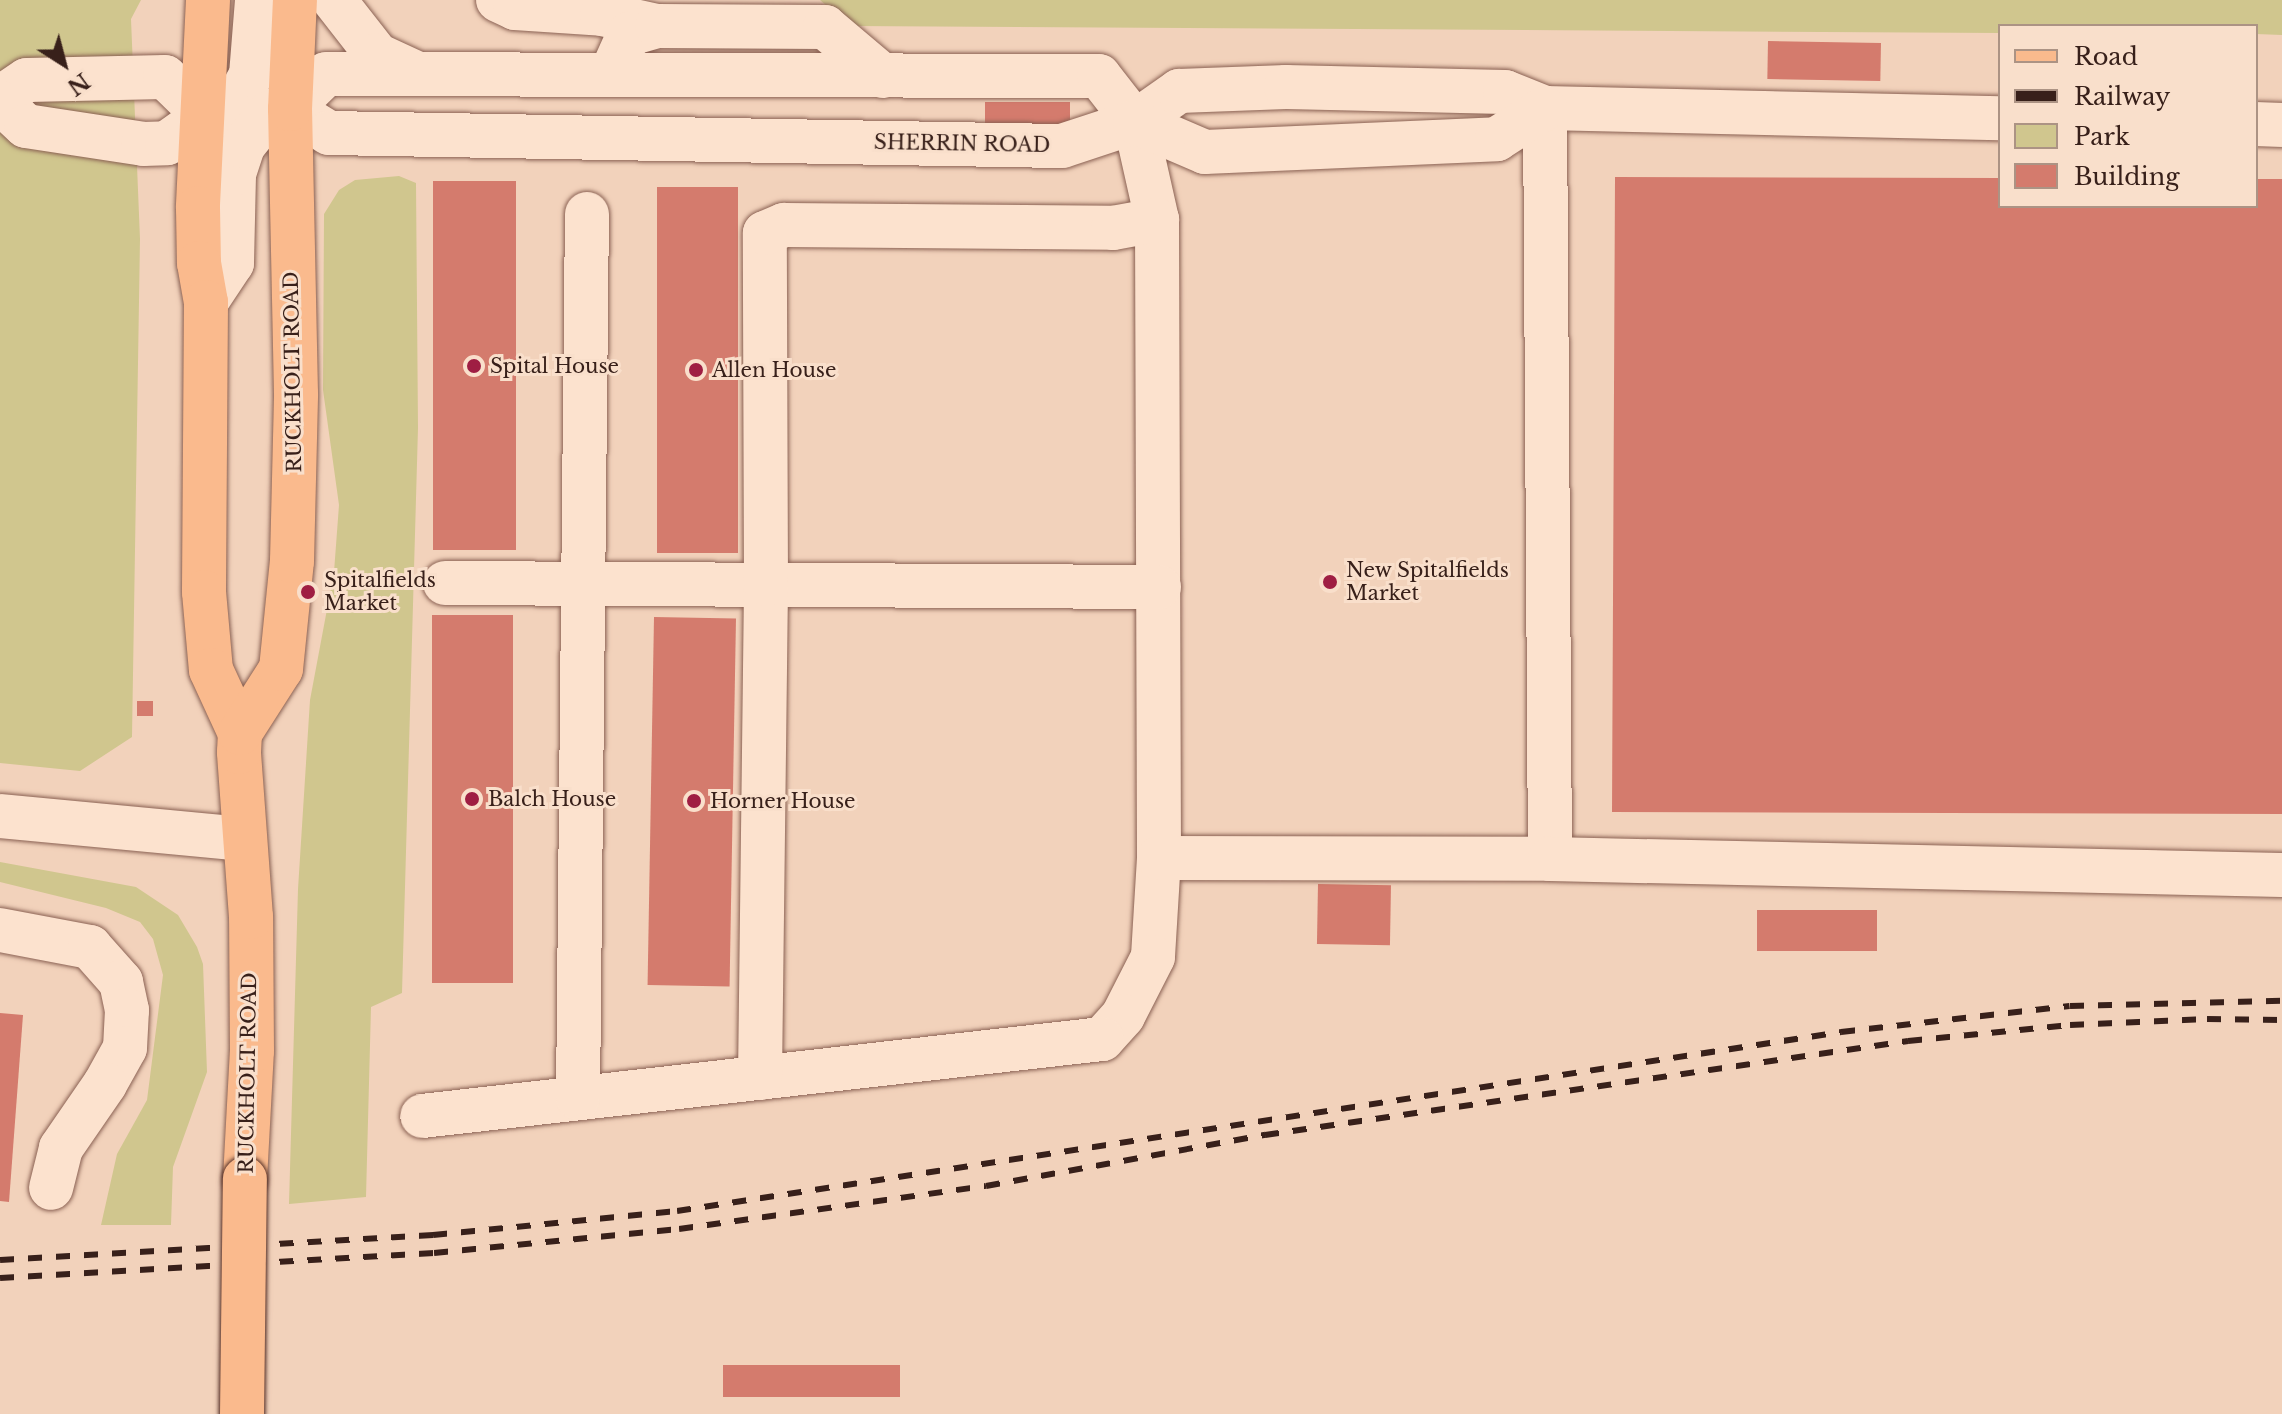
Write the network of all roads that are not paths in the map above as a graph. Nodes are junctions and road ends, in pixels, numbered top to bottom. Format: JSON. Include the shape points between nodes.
{"nodes":[{"id":1,"x":208,"y":0,"type":"edge"},
{"id":2,"x":257,"y":0,"type":"edge"},
{"id":3,"x":295,"y":0,"type":"edge"},
{"id":4,"x":334,"y":0,"type":"edge"},
{"id":5,"x":498,"y":0,"type":"edge"},
{"id":6,"x":657,"y":26,"type":"junction"},
{"id":7,"x":418,"y":73,"type":"junction"},
{"id":8,"x":611,"y":74,"type":"junction"},
{"id":9,"x":883,"y":76,"type":"junction"},
{"id":10,"x":0,"y":100,"type":"edge"},
{"id":11,"x":1545,"y":108,"type":"junction"},
{"id":12,"x":248,"y":113,"type":"junction"},
{"id":13,"x":1998,"y":118,"type":"edge"},
{"id":14,"x":1135,"y":122,"type":"junction"},
{"id":15,"x":2258,"y":124,"type":"edge"},
{"id":16,"x":2282,"y":125,"type":"edge"},
{"id":17,"x":587,"y":214,"type":"dead end"},
{"id":18,"x":1157,"y":220,"type":"junction"},
{"id":19,"x":206,"y":302,"type":"junction"},
{"id":20,"x":445,"y":583,"type":"dead end"},
{"id":21,"x":583,"y":583,"type":"junction"},
{"id":22,"x":766,"y":584,"type":"junction"},
{"id":23,"x":1159,"y":587,"type":"junction"},
{"id":24,"x":240,"y":733,"type":"junction"},
{"id":25,"x":0,"y":816,"type":"edge"},
{"id":26,"x":244,"y":839,"type":"junction"},
{"id":27,"x":1159,"y":858,"type":"junction"},
{"id":28,"x":1550,"y":859,"type":"junction"},
{"id":29,"x":2282,"y":875,"type":"edge"},
{"id":30,"x":0,"y":930,"type":"edge"},
{"id":31,"x":760,"y":1078,"type":"junction"},
{"id":32,"x":578,"y":1098,"type":"junction"},
{"id":33,"x":422,"y":1116,"type":"dead end"},
{"id":34,"x":51,"y":1188,"type":"dead end"},
{"id":35,"x":242,"y":1414,"type":"edge"}],
"edges":[{"from":1,"to":12,"type":"main road","name":"RUCKHOLT ROAD"},
{"from":2,"to":12,"type":"street"},
{"from":3,"to":12,"type":"main road","name":"RUCKHOLT ROAD"},
{"from":4,"to":7,"type":"street","via":[[377,55]]},
{"from":5,"to":6,"type":"street","via":[[515,8],[602,14]]},
{"from":6,"to":8,"type":"street","via":[[629,34]]},
{"from":6,"to":9,"type":"street","via":[[825,27]]},
{"from":7,"to":8,"type":"street"},
{"from":7,"to":12,"type":"street","via":[[326,74]]},
{"from":8,"to":9,"type":"street"},
{"from":9,"to":14,"type":"street","via":[[1099,76]]},
{"from":10,"to":12,"type":"street","name":"SHERRIN ROAD","via":[[27,80],[165,77]]},
{"from":10,"to":12,"type":"street","via":[[26,126],[143,144],[167,143]]},
{"from":11,"to":13,"type":"street"},
{"from":11,"to":14,"type":"street","name":"SHERRIN ROAD","via":[[1505,92],[1286,87],[1179,91]]},
{"from":11,"to":14,"type":"street","via":[[1497,139],[1205,152]]},
{"from":11,"to":28,"type":"street"},
{"from":12,"to":14,"type":"street","name":"SHERRIN ROAD","via":[[329,133],[1062,146]]},
{"from":12,"to":19,"type":"street","via":[[232,206],[232,263]]},
{"from":12,"to":19,"type":"main road","name":"RUCKHOLT ROAD","via":[[198,208]]},
{"from":12,"to":24,"type":"main road","name":"RUCKHOLT ROAD","via":[[296,394],[292,561],[281,669]]},
{"from":14,"to":18,"type":"street"},
{"from":15,"to":16,"type":"street"},
{"from":17,"to":21,"type":"street"},
{"from":18,"to":22,"type":"street","via":[[1113,228],[784,225],[765,233]]},
{"from":18,"to":23,"type":"street"},
{"from":19,"to":24,"type":"main road","name":"RUCKHOLT ROAD","via":[[204,592],[211,670]]},
{"from":20,"to":21,"type":"street"},
{"from":21,"to":22,"type":"street"},
{"from":21,"to":32,"type":"street"},
{"from":22,"to":23,"type":"street"},
{"from":22,"to":31,"type":"street"},
{"from":23,"to":27,"type":"street"},
{"from":24,"to":26,"type":"main road","name":"RUCKHOLT ROAD"},
{"from":25,"to":26,"type":"street"},
{"from":26,"to":35,"type":"main road","name":"RUCKHOLT ROAD","bridge":true,"via":[[251,917],[252,1051]]},
{"from":27,"to":28,"type":"street"},
{"from":27,"to":31,"type":"street","via":[[1153,957],[1123,1016],[1102,1039]]},
{"from":28,"to":29,"type":"street"},
{"from":30,"to":34,"type":"street","via":[[90,947],[121,982],[127,1010],[125,1048],[61,1148]]},
{"from":31,"to":32,"type":"street"},
{"from":32,"to":33,"type":"street"}]}
